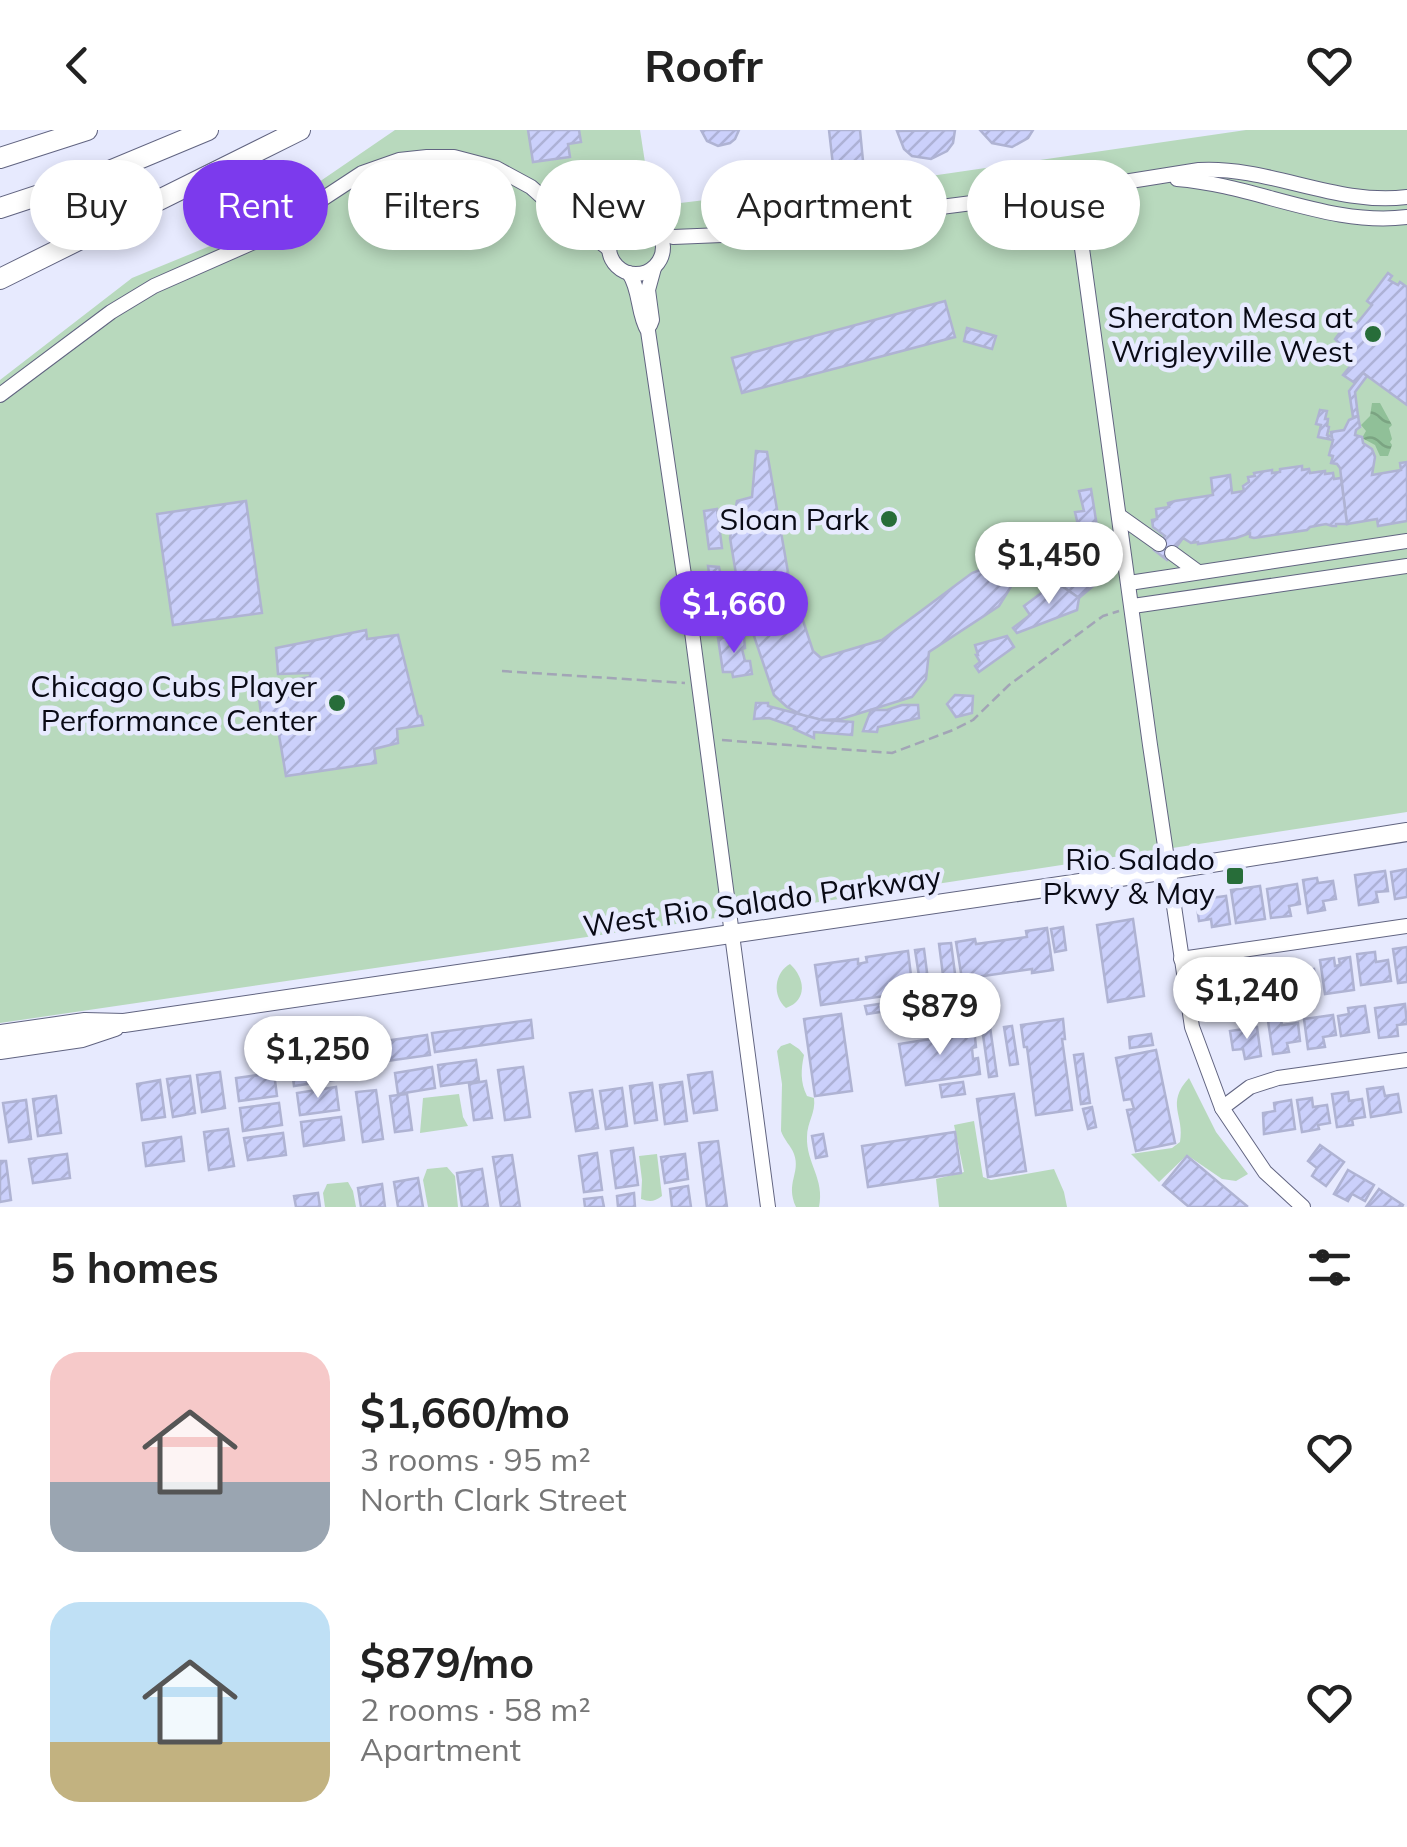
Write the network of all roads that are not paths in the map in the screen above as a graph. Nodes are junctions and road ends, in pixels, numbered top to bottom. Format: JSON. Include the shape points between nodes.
{"nodes":[{"id":1,"x":87,"y":130,"type":"edge"},
{"id":2,"x":208,"y":130,"type":"edge"},
{"id":3,"x":297,"y":130,"type":"edge"},
{"id":4,"x":0,"y":158,"type":"edge"},
{"id":5,"x":1152,"y":177,"type":"junction"},
{"id":6,"x":1140,"y":179,"type":"edge"},
{"id":7,"x":536,"y":192,"type":"edge"},
{"id":8,"x":1407,"y":197,"type":"edge"},
{"id":9,"x":0,"y":208,"type":"edge"},
{"id":10,"x":1407,"y":216,"type":"edge"},
{"id":11,"x":701,"y":243,"type":"edge"},
{"id":12,"x":609,"y":250,"type":"edge"},
{"id":13,"x":662,"y":250,"type":"edge"},
{"id":14,"x":1083,"y":250,"type":"edge"},
{"id":15,"x":657,"y":264,"type":"junction"},
{"id":16,"x":0,"y":266,"type":"edge"},
{"id":17,"x":629,"y":273,"type":"junction"},
{"id":18,"x":0,"y":279,"type":"edge"},
{"id":19,"x":648,"y":331,"type":"junction"},
{"id":20,"x":0,"y":395,"type":"edge"},
{"id":21,"x":1121,"y":517,"type":"junction"},
{"id":22,"x":1407,"y":541,"type":"edge"},
{"id":23,"x":1341,"y":551,"type":"junction"},
{"id":24,"x":1407,"y":566,"type":"edge"},
{"id":25,"x":1198,"y":572,"type":"junction"},
{"id":26,"x":1345,"y":575,"type":"junction"},
{"id":27,"x":1130,"y":583,"type":"junction"},
{"id":28,"x":1133,"y":606,"type":"junction"},
{"id":29,"x":1407,"y":832,"type":"edge"},
{"id":30,"x":1168,"y":870,"type":"junction"},
{"id":31,"x":1407,"y":926,"type":"edge"},
{"id":32,"x":732,"y":932,"type":"junction"},
{"id":33,"x":1181,"y":958,"type":"junction"},
{"id":34,"x":124,"y":1023,"type":"junction"},
{"id":35,"x":0,"y":1034,"type":"edge"},
{"id":36,"x":0,"y":1050,"type":"edge"},
{"id":37,"x":1407,"y":1060,"type":"edge"},
{"id":38,"x":1222,"y":1108,"type":"junction"},
{"id":39,"x":1293,"y":1204,"type":"edge"},
{"id":40,"x":768,"y":1207,"type":"edge"}],
"edges":[{"from":1,"to":4,"type":"highway"},
{"from":2,"to":9,"type":"highway"},
{"from":3,"to":16,"type":"highway"},
{"from":3,"to":18,"type":"highway"},
{"from":5,"to":6,"type":"street"},
{"from":5,"to":8,"type":"street","via":[[1232,170],[1352,196]]},
{"from":5,"to":10,"type":"street","via":[[1234,187],[1340,216]]},
{"from":7,"to":20,"type":"street","via":[[522,180],[454,157],[386,163],[262,238],[110,312]]},
{"from":11,"to":15,"type":"street","via":[[679,246]]},
{"from":12,"to":17,"type":"street"},
{"from":13,"to":15,"type":"street"},
{"from":14,"to":21,"type":"street"},
{"from":15,"to":17,"type":"street"},
{"from":15,"to":19,"type":"street","via":[[649,284]]},
{"from":17,"to":19,"type":"street"},
{"from":19,"to":32,"type":"street"},
{"from":21,"to":25,"type":"street"},
{"from":21,"to":27,"type":"street"},
{"from":22,"to":23,"type":"street"},
{"from":23,"to":25,"type":"street"},
{"from":23,"to":26,"type":"street"},
{"from":24,"to":26,"type":"street"},
{"from":25,"to":27,"type":"street"},
{"from":26,"to":28,"type":"street"},
{"from":27,"to":28,"type":"street"},
{"from":28,"to":30,"type":"street"},
{"from":29,"to":30,"type":"main road","name":"West Rio Salado Parkway"},
{"from":30,"to":32,"type":"main road","name":"West Rio Salado Parkway"},
{"from":30,"to":33,"type":"street"},
{"from":31,"to":33,"type":"street"},
{"from":32,"to":34,"type":"main road","name":"West Rio Salado Parkway"},
{"from":32,"to":40,"type":"street"},
{"from":33,"to":38,"type":"street","via":[[1192,1027]]},
{"from":34,"to":35,"type":"main road"},
{"from":34,"to":36,"type":"main road","via":[[86,1037]]},
{"from":37,"to":38,"type":"street","via":[[1278,1078],[1250,1087]]},
{"from":38,"to":39,"type":"street"}]}
